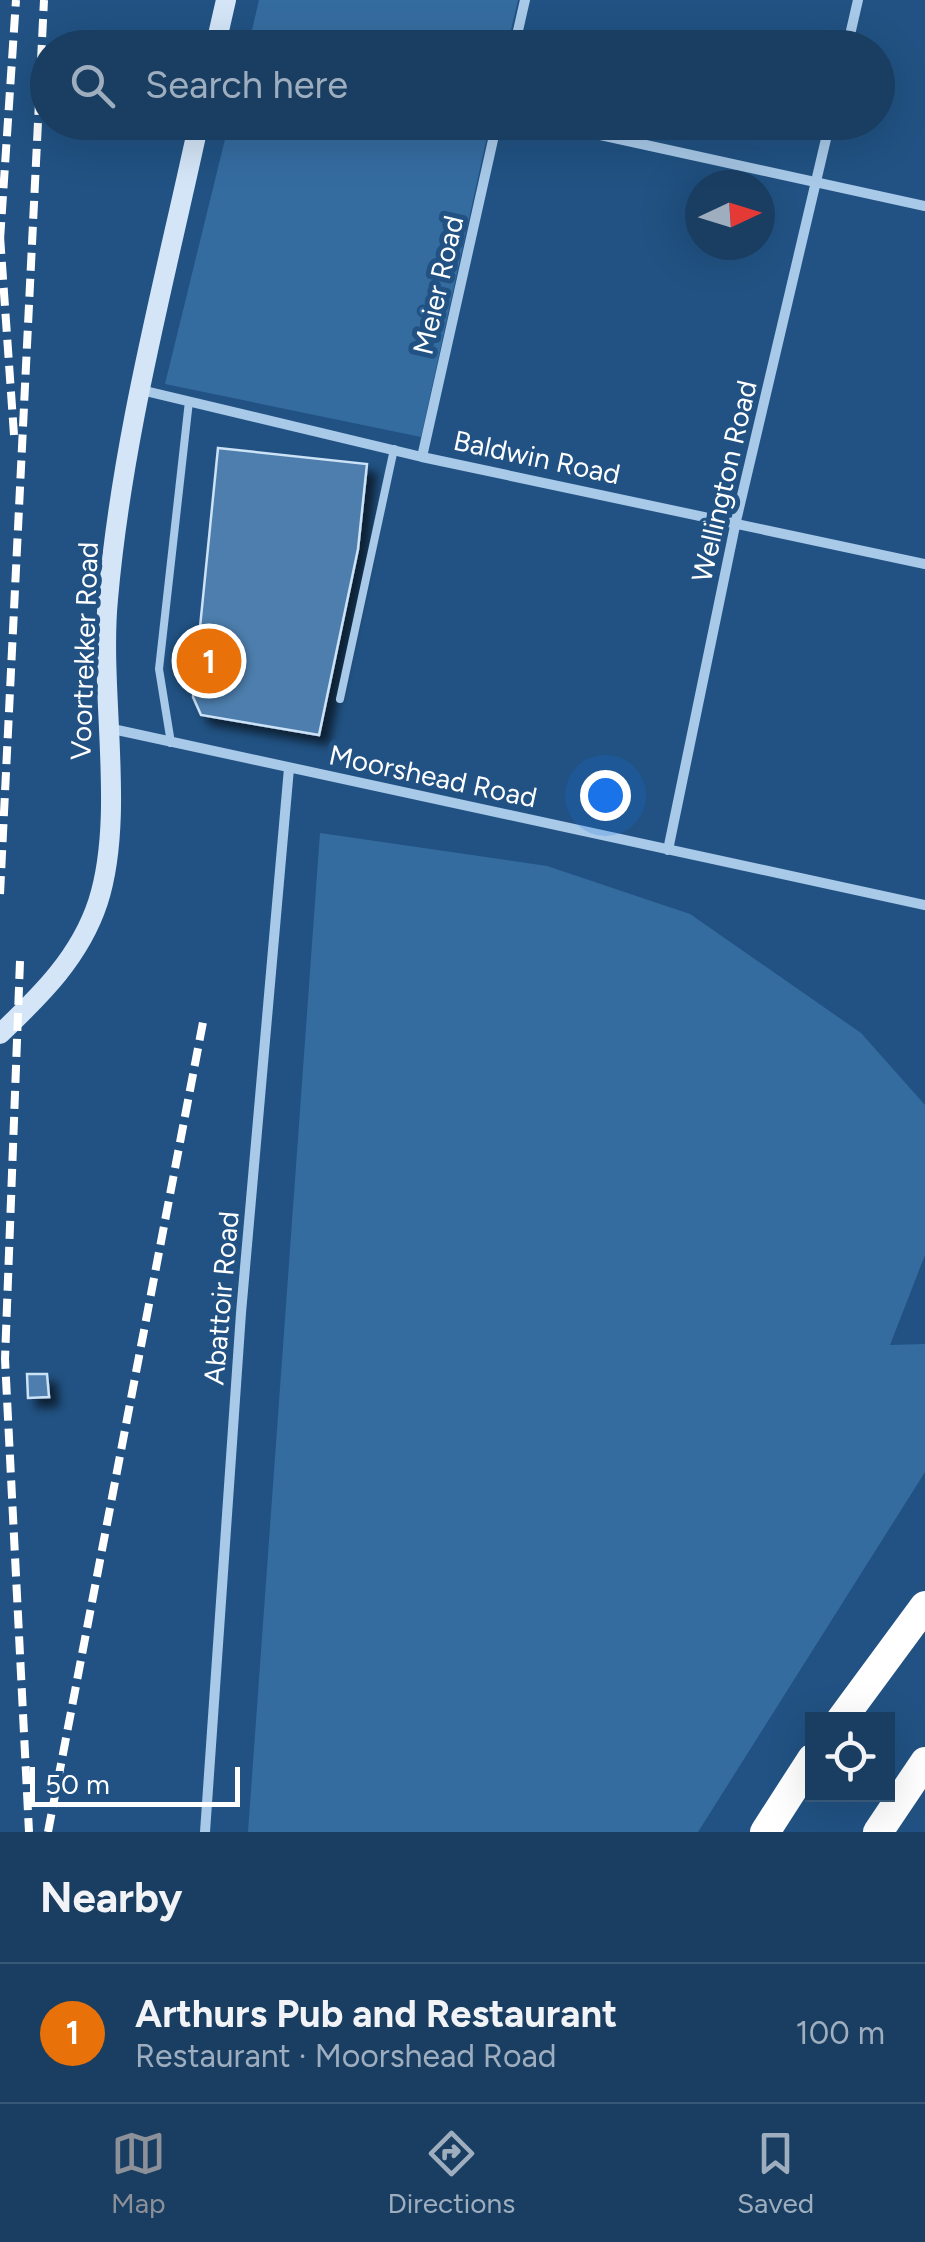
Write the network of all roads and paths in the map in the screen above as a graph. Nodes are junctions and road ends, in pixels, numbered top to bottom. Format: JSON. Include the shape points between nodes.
{"nodes":[{"id":1,"x":226,"y":0,"type":"edge"},
{"id":2,"x":525,"y":0,"type":"edge"},
{"id":3,"x":858,"y":0,"type":"edge"},
{"id":4,"x":220,"y":30,"type":"edge"},
{"id":5,"x":518,"y":30,"type":"edge"},
{"id":6,"x":851,"y":30,"type":"edge"},
{"id":7,"x":195,"y":140,"type":"edge"},
{"id":8,"x":494,"y":140,"type":"edge"},
{"id":9,"x":624,"y":140,"type":"edge"},
{"id":10,"x":826,"y":140,"type":"edge"},
{"id":11,"x":817,"y":182,"type":"junction"},
{"id":12,"x":925,"y":206,"type":"edge"},
{"id":13,"x":141,"y":390,"type":"junction"},
{"id":14,"x":190,"y":402,"type":"junction"},
{"id":15,"x":394,"y":449,"type":"junction"},
{"id":16,"x":422,"y":457,"type":"junction"},
{"id":17,"x":736,"y":521,"type":"junction"},
{"id":18,"x":925,"y":564,"type":"edge"},
{"id":19,"x":340,"y":699,"type":"dead end"},
{"id":20,"x":106,"y":728,"type":"junction"},
{"id":21,"x":172,"y":742,"type":"junction"},
{"id":22,"x":289,"y":768,"type":"junction"},
{"id":23,"x":668,"y":850,"type":"junction"},
{"id":24,"x":925,"y":905,"type":"edge"},
{"id":25,"x":0,"y":1034,"type":"edge"},
{"id":26,"x":925,"y":1606,"type":"edge"},
{"id":27,"x":847,"y":1712,"type":"edge"},
{"id":28,"x":925,"y":1762,"type":"edge"},
{"id":29,"x":805,"y":1770,"type":"edge"},
{"id":30,"x":205,"y":1832,"type":"edge"},
{"id":31,"x":766,"y":1832,"type":"edge"},
{"id":32,"x":878,"y":1832,"type":"edge"}],
"edges":[{"from":1,"to":4,"type":"main road"},
{"from":2,"to":5,"type":"street"},
{"from":3,"to":6,"type":"street"},
{"from":7,"to":13,"type":"main road","name":"Voortrekker Road"},
{"from":8,"to":16,"type":"street","name":"Meier Road"},
{"from":9,"to":11,"type":"street"},
{"from":10,"to":11,"type":"street","name":"Wellington Road"},
{"from":11,"to":12,"type":"street"},
{"from":11,"to":17,"type":"street","name":"Wellington Road"},
{"from":13,"to":14,"type":"street","name":"Baldwin Road"},
{"from":13,"to":20,"type":"main road","name":"Voortrekker Road","via":[[107,604]]},
{"from":14,"to":15,"type":"street","name":"Baldwin Road"},
{"from":14,"to":21,"type":"lane","via":[[159,669]]},
{"from":15,"to":16,"type":"street","name":"Baldwin Road"},
{"from":15,"to":19,"type":"lane"},
{"from":16,"to":17,"type":"street","name":"Baldwin Road"},
{"from":17,"to":18,"type":"street","name":"Baldwin Road"},
{"from":17,"to":23,"type":"street","name":"Wellington Road"},
{"from":20,"to":21,"type":"street","name":"Moorshead Road"},
{"from":20,"to":25,"type":"main road","name":"Voortrekker Road","via":[[106,855],[98,900],[78,947],[50,986]]},
{"from":21,"to":22,"type":"street","name":"Moorshead Road"},
{"from":22,"to":23,"type":"street","name":"Moorshead Road"},
{"from":22,"to":30,"type":"street","name":"Abattoir Road"},
{"from":23,"to":24,"type":"street","name":"Moorshead Road"},
{"from":26,"to":27,"type":"highway"},
{"from":28,"to":32,"type":"highway"},
{"from":29,"to":31,"type":"highway"}]}
